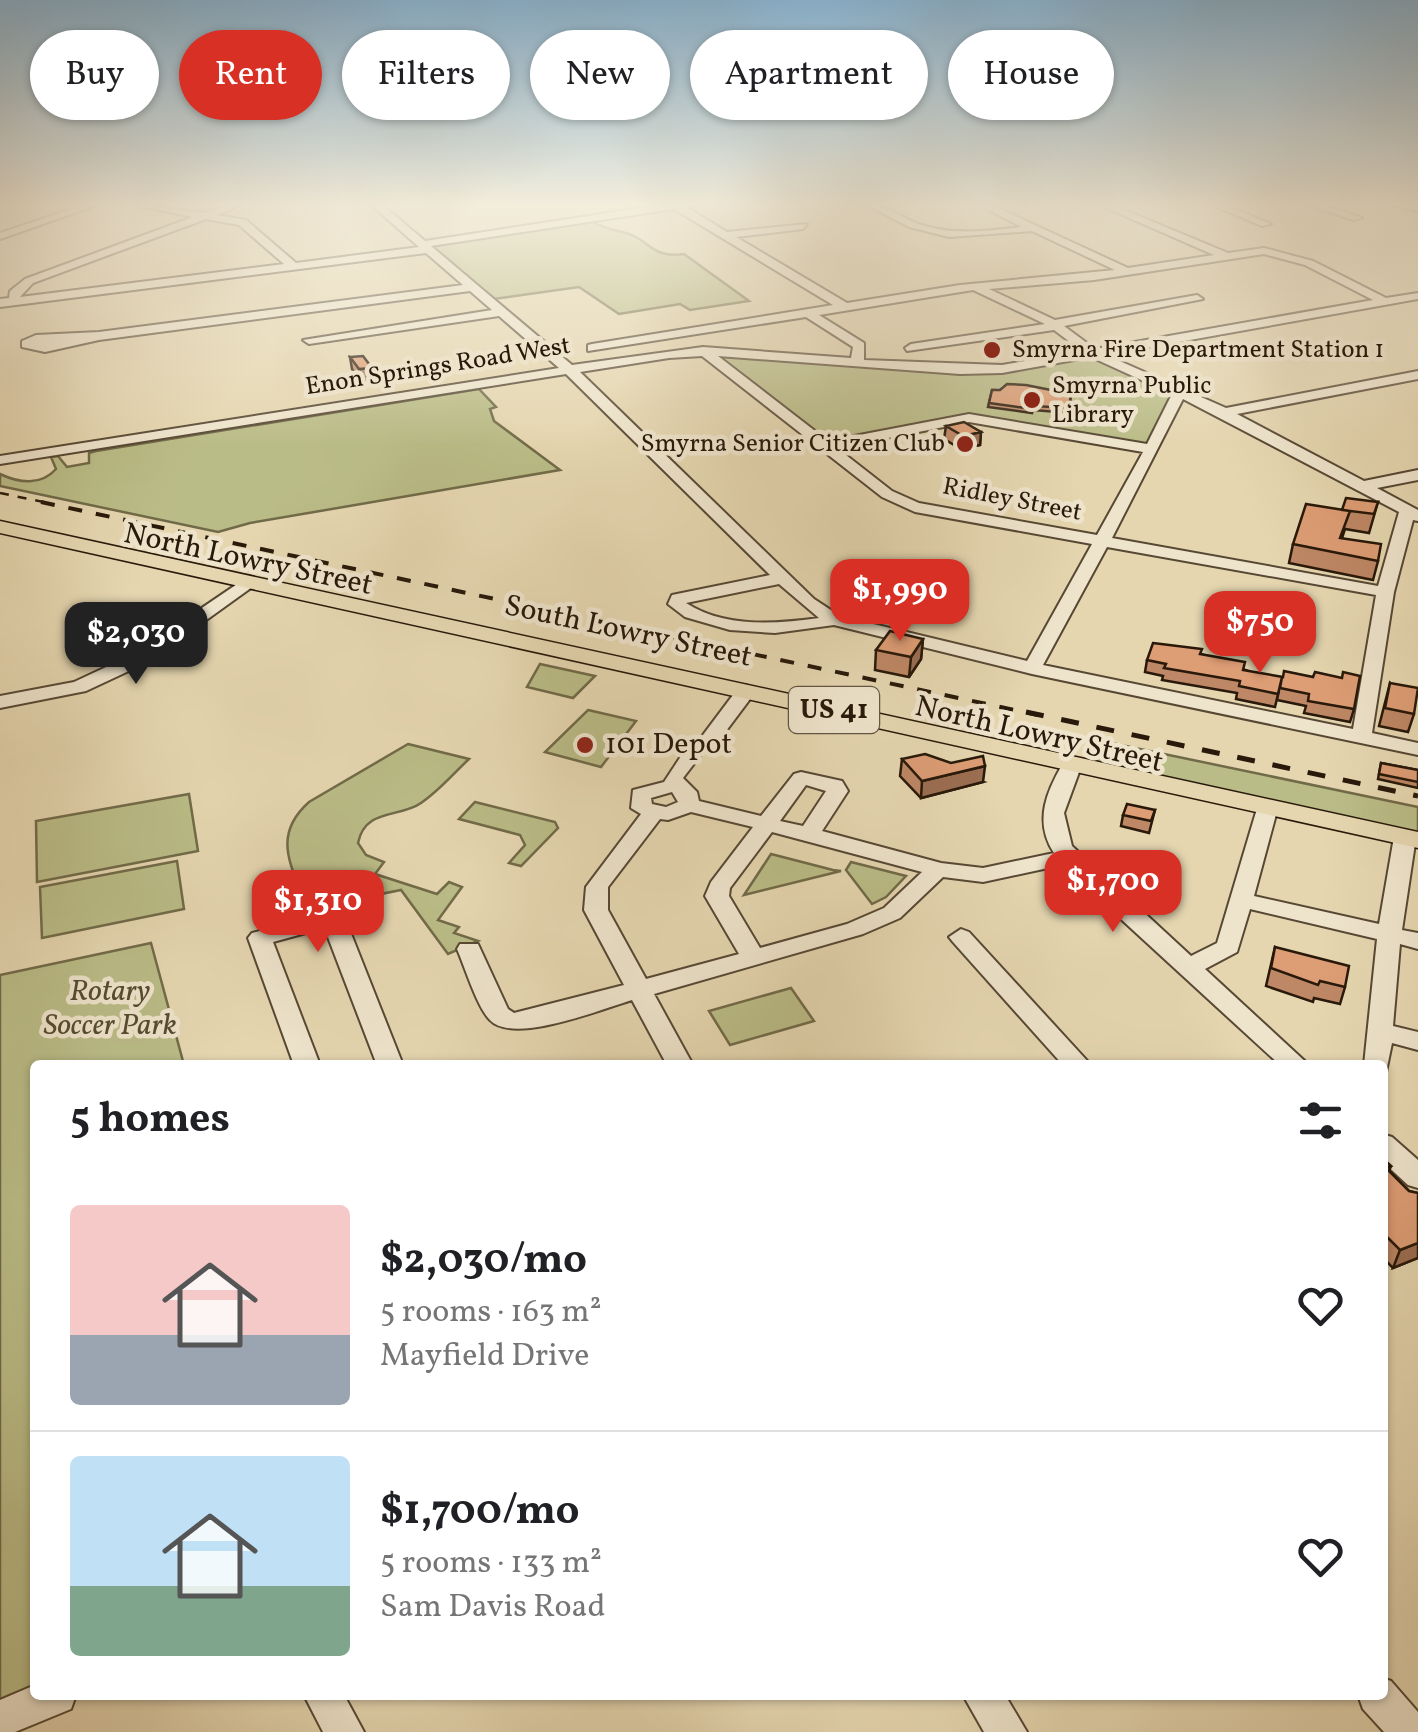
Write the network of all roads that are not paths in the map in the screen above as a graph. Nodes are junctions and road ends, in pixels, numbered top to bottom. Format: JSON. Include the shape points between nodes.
{"nodes":[{"id":1,"x":27,"y":284,"type":"edge"},
{"id":2,"x":155,"y":284,"type":"edge"},
{"id":3,"x":472,"y":284,"type":"edge"},
{"id":4,"x":807,"y":284,"type":"edge"},
{"id":5,"x":998,"y":284,"type":"edge"},
{"id":6,"x":1347,"y":284,"type":"edge"},
{"id":7,"x":974,"y":286,"type":"junction"},
{"id":8,"x":476,"y":287,"type":"junction"},
{"id":9,"x":1418,"y":296,"type":"edge"},
{"id":10,"x":1197,"y":299,"type":"dead end"},
{"id":11,"x":14,"y":302,"type":"junction"},
{"id":12,"x":1385,"y":302,"type":"junction"},
{"id":13,"x":0,"y":304,"type":"edge"},
{"id":14,"x":846,"y":307,"type":"junction"},
{"id":15,"x":504,"y":312,"type":"junction"},
{"id":16,"x":808,"y":313,"type":"junction"},
{"id":17,"x":1056,"y":325,"type":"junction"},
{"id":18,"x":685,"y":333,"type":"junction"},
{"id":19,"x":99,"y":336,"type":"dead end"},
{"id":20,"x":309,"y":340,"type":"dead end"},
{"id":21,"x":592,"y":348,"type":"dead end"},
{"id":22,"x":911,"y":348,"type":"dead end"},
{"id":23,"x":705,"y":352,"type":"junction"},
{"id":24,"x":1094,"y":354,"type":"junction"},
{"id":25,"x":857,"y":363,"type":"junction"},
{"id":26,"x":568,"y":369,"type":"junction"},
{"id":27,"x":1418,"y":376,"type":"edge"},
{"id":28,"x":1180,"y":392,"type":"junction"},
{"id":29,"x":1224,"y":412,"type":"junction"},
{"id":30,"x":827,"y":446,"type":"junction"},
{"id":31,"x":1152,"y":449,"type":"junction"},
{"id":32,"x":0,"y":460,"type":"edge"},
{"id":33,"x":1418,"y":474,"type":"edge"},
{"id":34,"x":1363,"y":486,"type":"junction"},
{"id":35,"x":1413,"y":513,"type":"edge"},
{"id":36,"x":0,"y":527,"type":"edge"},
{"id":37,"x":0,"y":542,"type":"edge"},
{"id":38,"x":1101,"y":542,"type":"junction"},
{"id":39,"x":782,"y":578,"type":"junction"},
{"id":40,"x":242,"y":585,"type":"junction"},
{"id":41,"x":1384,"y":592,"type":"junction"},
{"id":42,"x":834,"y":620,"type":"junction"},
{"id":43,"x":1032,"y":668,"type":"junction"},
{"id":44,"x":742,"y":696,"type":"junction"},
{"id":45,"x":0,"y":702,"type":"edge"},
{"id":46,"x":1361,"y":739,"type":"junction"},
{"id":47,"x":1418,"y":750,"type":"edge"},
{"id":48,"x":1069,"y":769,"type":"junction"},
{"id":49,"x":675,"y":784,"type":"junction"},
{"id":50,"x":689,"y":805,"type":"junction"},
{"id":51,"x":1266,"y":813,"type":"junction"},
{"id":52,"x":653,"y":814,"type":"junction"},
{"id":53,"x":764,"y":825,"type":"junction"},
{"id":54,"x":808,"y":836,"type":"junction"},
{"id":55,"x":1411,"y":845,"type":"edge"},
{"id":56,"x":1068,"y":857,"type":"junction"},
{"id":57,"x":938,"y":870,"type":"junction"},
{"id":58,"x":1241,"y":900,"type":"junction"},
{"id":59,"x":1389,"y":934,"type":"junction"},
{"id":60,"x":961,"y":938,"type":"dead end"},
{"id":61,"x":1418,"y":941,"type":"edge"},
{"id":62,"x":469,"y":950,"type":"dead end"},
{"id":63,"x":753,"y":956,"type":"junction"},
{"id":64,"x":1188,"y":967,"type":"junction"},
{"id":65,"x":636,"y":989,"type":"junction"},
{"id":66,"x":1381,"y":1031,"type":"junction"},
{"id":67,"x":1418,"y":1040,"type":"edge"},
{"id":68,"x":306,"y":1060,"type":"edge"},
{"id":69,"x":388,"y":1060,"type":"edge"},
{"id":70,"x":677,"y":1060,"type":"edge"},
{"id":71,"x":1073,"y":1060,"type":"edge"},
{"id":72,"x":1290,"y":1060,"type":"edge"},
{"id":73,"x":1377,"y":1060,"type":"edge"},
{"id":74,"x":1388,"y":1150,"type":"edge"},
{"id":75,"x":1418,"y":1177,"type":"edge"},
{"id":76,"x":45,"y":1700,"type":"edge"},
{"id":77,"x":326,"y":1700,"type":"edge"},
{"id":78,"x":985,"y":1700,"type":"edge"},
{"id":79,"x":1381,"y":1700,"type":"edge"},
{"id":80,"x":0,"y":1719,"type":"edge"},
{"id":81,"x":344,"y":1732,"type":"edge"},
{"id":82,"x":1007,"y":1732,"type":"edge"},
{"id":83,"x":1410,"y":1732,"type":"edge"}],
"edges":[{"from":1,"to":11,"type":"street"},
{"from":2,"to":11,"type":"street"},
{"from":3,"to":8,"type":"street"},
{"from":4,"to":14,"type":"street"},
{"from":5,"to":7,"type":"street"},
{"from":6,"to":12,"type":"street"},
{"from":7,"to":14,"type":"street"},
{"from":7,"to":17,"type":"street"},
{"from":8,"to":15,"type":"street"},
{"from":8,"to":19,"type":"street"},
{"from":9,"to":12,"type":"street","name":"Enon Springs Road West"},
{"from":10,"to":17,"type":"street"},
{"from":11,"to":13,"type":"street"},
{"from":12,"to":24,"type":"street","name":"Enon Springs Road West"},
{"from":14,"to":16,"type":"street"},
{"from":15,"to":20,"type":"street"},
{"from":15,"to":26,"type":"street"},
{"from":16,"to":18,"type":"street"},
{"from":16,"to":25,"type":"street","via":[[860,346]]},
{"from":17,"to":22,"type":"street"},
{"from":17,"to":24,"type":"street"},
{"from":18,"to":21,"type":"street"},
{"from":18,"to":23,"type":"street","name":"Ridley Street"},
{"from":23,"to":25,"type":"street","name":"Enon Springs Road West"},
{"from":23,"to":26,"type":"street","name":"Enon Springs Road West"},
{"from":23,"to":30,"type":"street","name":"Ridley Street"},
{"from":24,"to":25,"type":"street","name":"Enon Springs Road West","via":[[980,370]]},
{"from":24,"to":28,"type":"street"},
{"from":26,"to":32,"type":"street","name":"Enon Springs Road West"},
{"from":26,"to":39,"type":"street"},
{"from":27,"to":29,"type":"street"},
{"from":28,"to":29,"type":"street"},
{"from":28,"to":31,"type":"street"},
{"from":29,"to":34,"type":"street"},
{"from":30,"to":31,"type":"street","via":[[965,418]]},
{"from":30,"to":38,"type":"street","name":"Ridley Street","via":[[887,494],[915,507]]},
{"from":31,"to":38,"type":"street"},
{"from":33,"to":34,"type":"street"},
{"from":34,"to":35,"type":"street"},
{"from":35,"to":41,"type":"street"},
{"from":36,"to":40,"type":"main road","name":"South Lowry Street","number":"US 41"},
{"from":37,"to":40,"type":"main road","name":"North Lowry Street","number":"US 41"},
{"from":38,"to":41,"type":"street","name":"Ridley Street"},
{"from":38,"to":43,"type":"street"},
{"from":39,"to":42,"type":"street"},
{"from":39,"to":42,"type":"street","via":[[677,604],[694,614],[772,630]]},
{"from":40,"to":44,"type":"main road","name":"South Lowry Street","number":"US 41"},
{"from":40,"to":45,"type":"street","via":[[141,658],[80,687]]},
{"from":41,"to":46,"type":"street"},
{"from":42,"to":43,"type":"street"},
{"from":43,"to":46,"type":"street"},
{"from":44,"to":48,"type":"main road","name":"North Lowry Street","number":"US 41"},
{"from":44,"to":49,"type":"street","via":[[673,778]]},
{"from":46,"to":47,"type":"street"},
{"from":48,"to":51,"type":"main road","name":"North Lowry Street","number":"US 41"},
{"from":48,"to":56,"type":"street","via":[[1050,815],[1054,839]]},
{"from":49,"to":50,"type":"street"},
{"from":49,"to":52,"type":"street","via":[[640,794],[642,808]]},
{"from":50,"to":52,"type":"street"},
{"from":50,"to":53,"type":"street"},
{"from":51,"to":55,"type":"main road","name":"North Lowry Street","number":"US 41"},
{"from":51,"to":58,"type":"street"},
{"from":52,"to":65,"type":"street","via":[[597,887],[596,910]]},
{"from":53,"to":54,"type":"street"},
{"from":53,"to":54,"type":"street","via":[[796,780],[835,785]]},
{"from":53,"to":63,"type":"street","via":[[717,896]]},
{"from":54,"to":57,"type":"street"},
{"from":55,"to":59,"type":"street"},
{"from":56,"to":57,"type":"street","via":[[983,875]]},
{"from":56,"to":64,"type":"street"},
{"from":57,"to":63,"type":"street","via":[[892,913]]},
{"from":58,"to":59,"type":"street"},
{"from":58,"to":64,"type":"street","via":[[1228,946]]},
{"from":59,"to":61,"type":"street"},
{"from":59,"to":66,"type":"street"},
{"from":60,"to":71,"type":"street"},
{"from":62,"to":65,"type":"street","via":[[498,1014],[510,1022]]},
{"from":63,"to":65,"type":"street"},
{"from":64,"to":72,"type":"street"},
{"from":65,"to":70,"type":"street"},
{"from":66,"to":67,"type":"street"},
{"from":66,"to":73,"type":"street"},
{"from":68,"to":69,"type":"street","via":[[260,938],[317,923],[336,926]]},
{"from":74,"to":75,"type":"street"},
{"from":76,"to":80,"type":"street"},
{"from":77,"to":81,"type":"street"},
{"from":78,"to":82,"type":"street"},
{"from":79,"to":83,"type":"street"}]}
